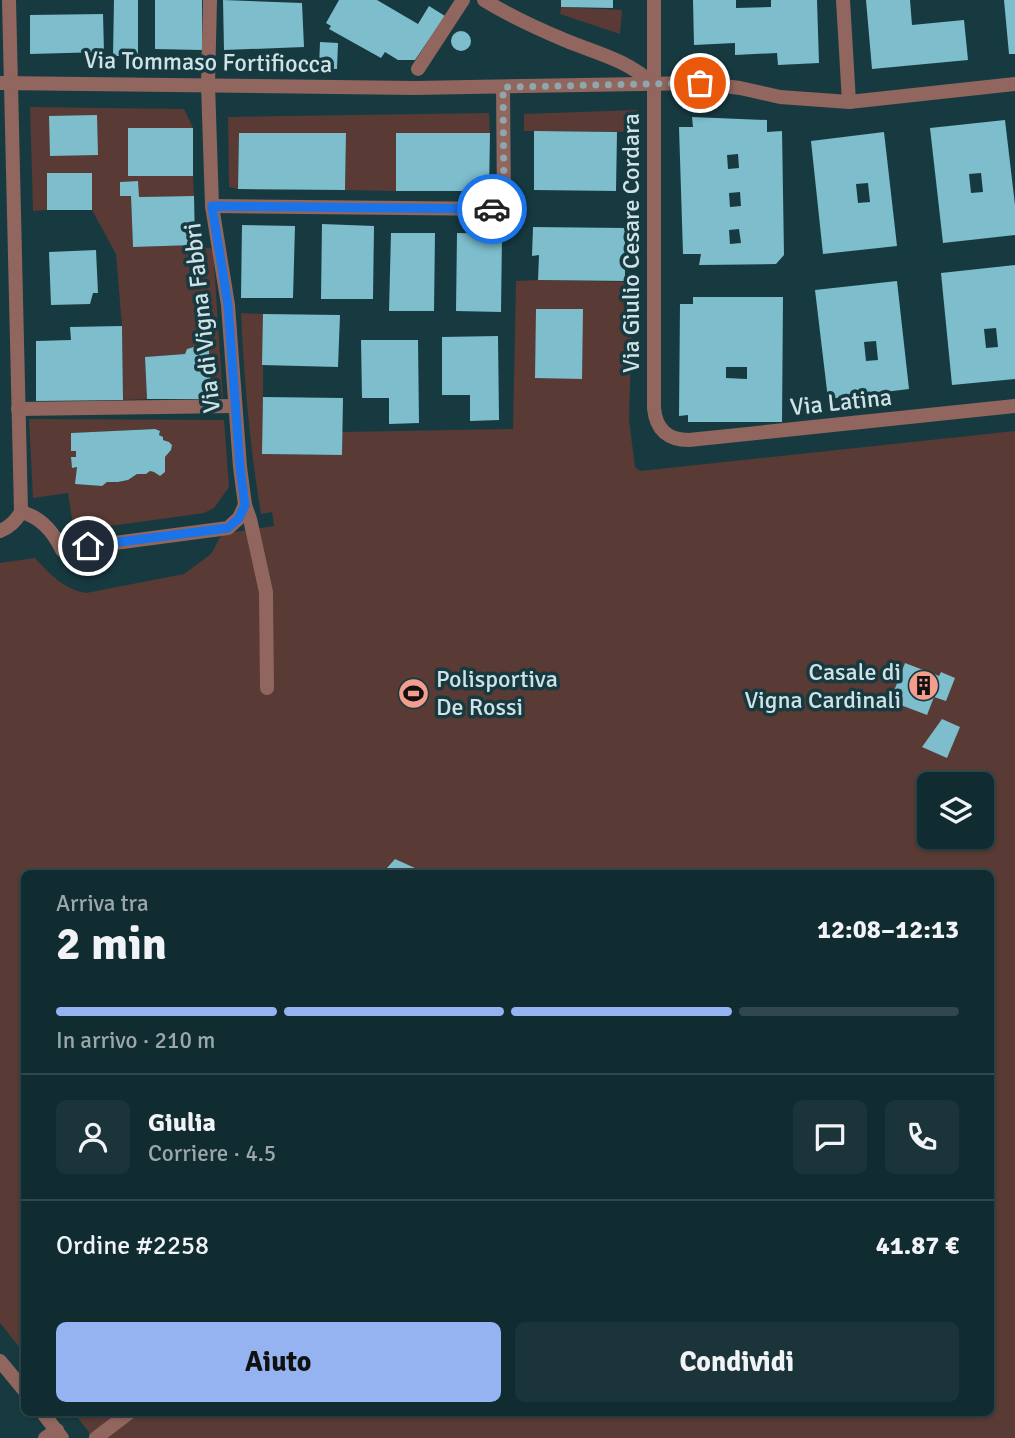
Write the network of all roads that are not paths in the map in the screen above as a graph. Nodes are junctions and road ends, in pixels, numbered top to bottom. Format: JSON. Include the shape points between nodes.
{"nodes":[{"id":1,"x":9,"y":0,"type":"edge"},
{"id":2,"x":209,"y":0,"type":"edge"},
{"id":3,"x":463,"y":0,"type":"edge"},
{"id":4,"x":484,"y":0,"type":"edge"},
{"id":5,"x":654,"y":0,"type":"edge"},
{"id":6,"x":843,"y":0,"type":"edge"},
{"id":7,"x":418,"y":68,"type":"dead end"},
{"id":8,"x":5,"y":83,"type":"edge"},
{"id":9,"x":208,"y":84,"type":"junction"},
{"id":10,"x":653,"y":84,"type":"junction"},
{"id":11,"x":1015,"y":84,"type":"edge"},
{"id":12,"x":503,"y":87,"type":"junction"},
{"id":13,"x":849,"y":102,"type":"junction"},
{"id":14,"x":212,"y":206,"type":"junction"},
{"id":15,"x":235,"y":406,"type":"junction"},
{"id":16,"x":1015,"y":406,"type":"edge"},
{"id":17,"x":18,"y":409,"type":"junction"},
{"id":18,"x":672,"y":438,"type":"joint"},
{"id":19,"x":245,"y":505,"type":"junction"},
{"id":20,"x":21,"y":512,"type":"junction"},
{"id":21,"x":0,"y":531,"type":"edge"},
{"id":22,"x":267,"y":688,"type":"dead end"},
{"id":23,"x":0,"y":1361,"type":"edge"},
{"id":24,"x":21,"y":1387,"type":"edge"},
{"id":25,"x":44,"y":1416,"type":"edge"},
{"id":26,"x":125,"y":1416,"type":"edge"},
{"id":27,"x":54,"y":1435,"type":"edge"},
{"id":28,"x":96,"y":1438,"type":"edge"}],
"edges":[{"from":1,"to":8,"type":"street"},
{"from":2,"to":9,"type":"street","name":"Via di Vigna Fabbri"},
{"from":3,"to":7,"type":"street"},
{"from":4,"to":10,"type":"street","via":[[624,63]]},
{"from":5,"to":10,"type":"street","name":"Via Giulio Cesare Cordara"},
{"from":6,"to":13,"type":"street"},
{"from":8,"to":9,"type":"street","name":"Via Tommaso Fortifiocca"},
{"from":8,"to":17,"type":"street"},
{"from":9,"to":12,"type":"street","name":"Via Tommaso Fortifiocca"},
{"from":9,"to":14,"type":"street","name":"Via di Vigna Fabbri"},
{"from":10,"to":12,"type":"street","name":"Via Tommaso Fortifiocca"},
{"from":10,"to":13,"type":"street","name":"Via Tommaso Fortifiocca","via":[[700,83],[780,97]]},
{"from":10,"to":18,"type":"street","name":"Via Giulio Cesare Cordara","via":[[654,408],[661,428]]},
{"from":11,"to":13,"type":"street","name":"Via Tommaso Fortifiocca"},
{"from":12,"to":14,"type":"street","via":[[504,209]]},
{"from":14,"to":15,"type":"street","name":"Via di Vigna Fabbri","via":[[228,305]]},
{"from":15,"to":17,"type":"street"},
{"from":15,"to":19,"type":"street","name":"Via di Vigna Fabbri"},
{"from":16,"to":18,"type":"street","name":"Via Latina","via":[[690,440]]},
{"from":17,"to":20,"type":"street"},
{"from":19,"to":20,"type":"street","via":[[228,528],[62,550],[42,522]]},
{"from":19,"to":22,"type":"street","name":"Via di Vigna Fabbri","via":[[266,592]]},
{"from":20,"to":21,"type":"street"},
{"from":23,"to":24,"type":"street"},
{"from":25,"to":27,"type":"street"},
{"from":26,"to":28,"type":"street"}]}
